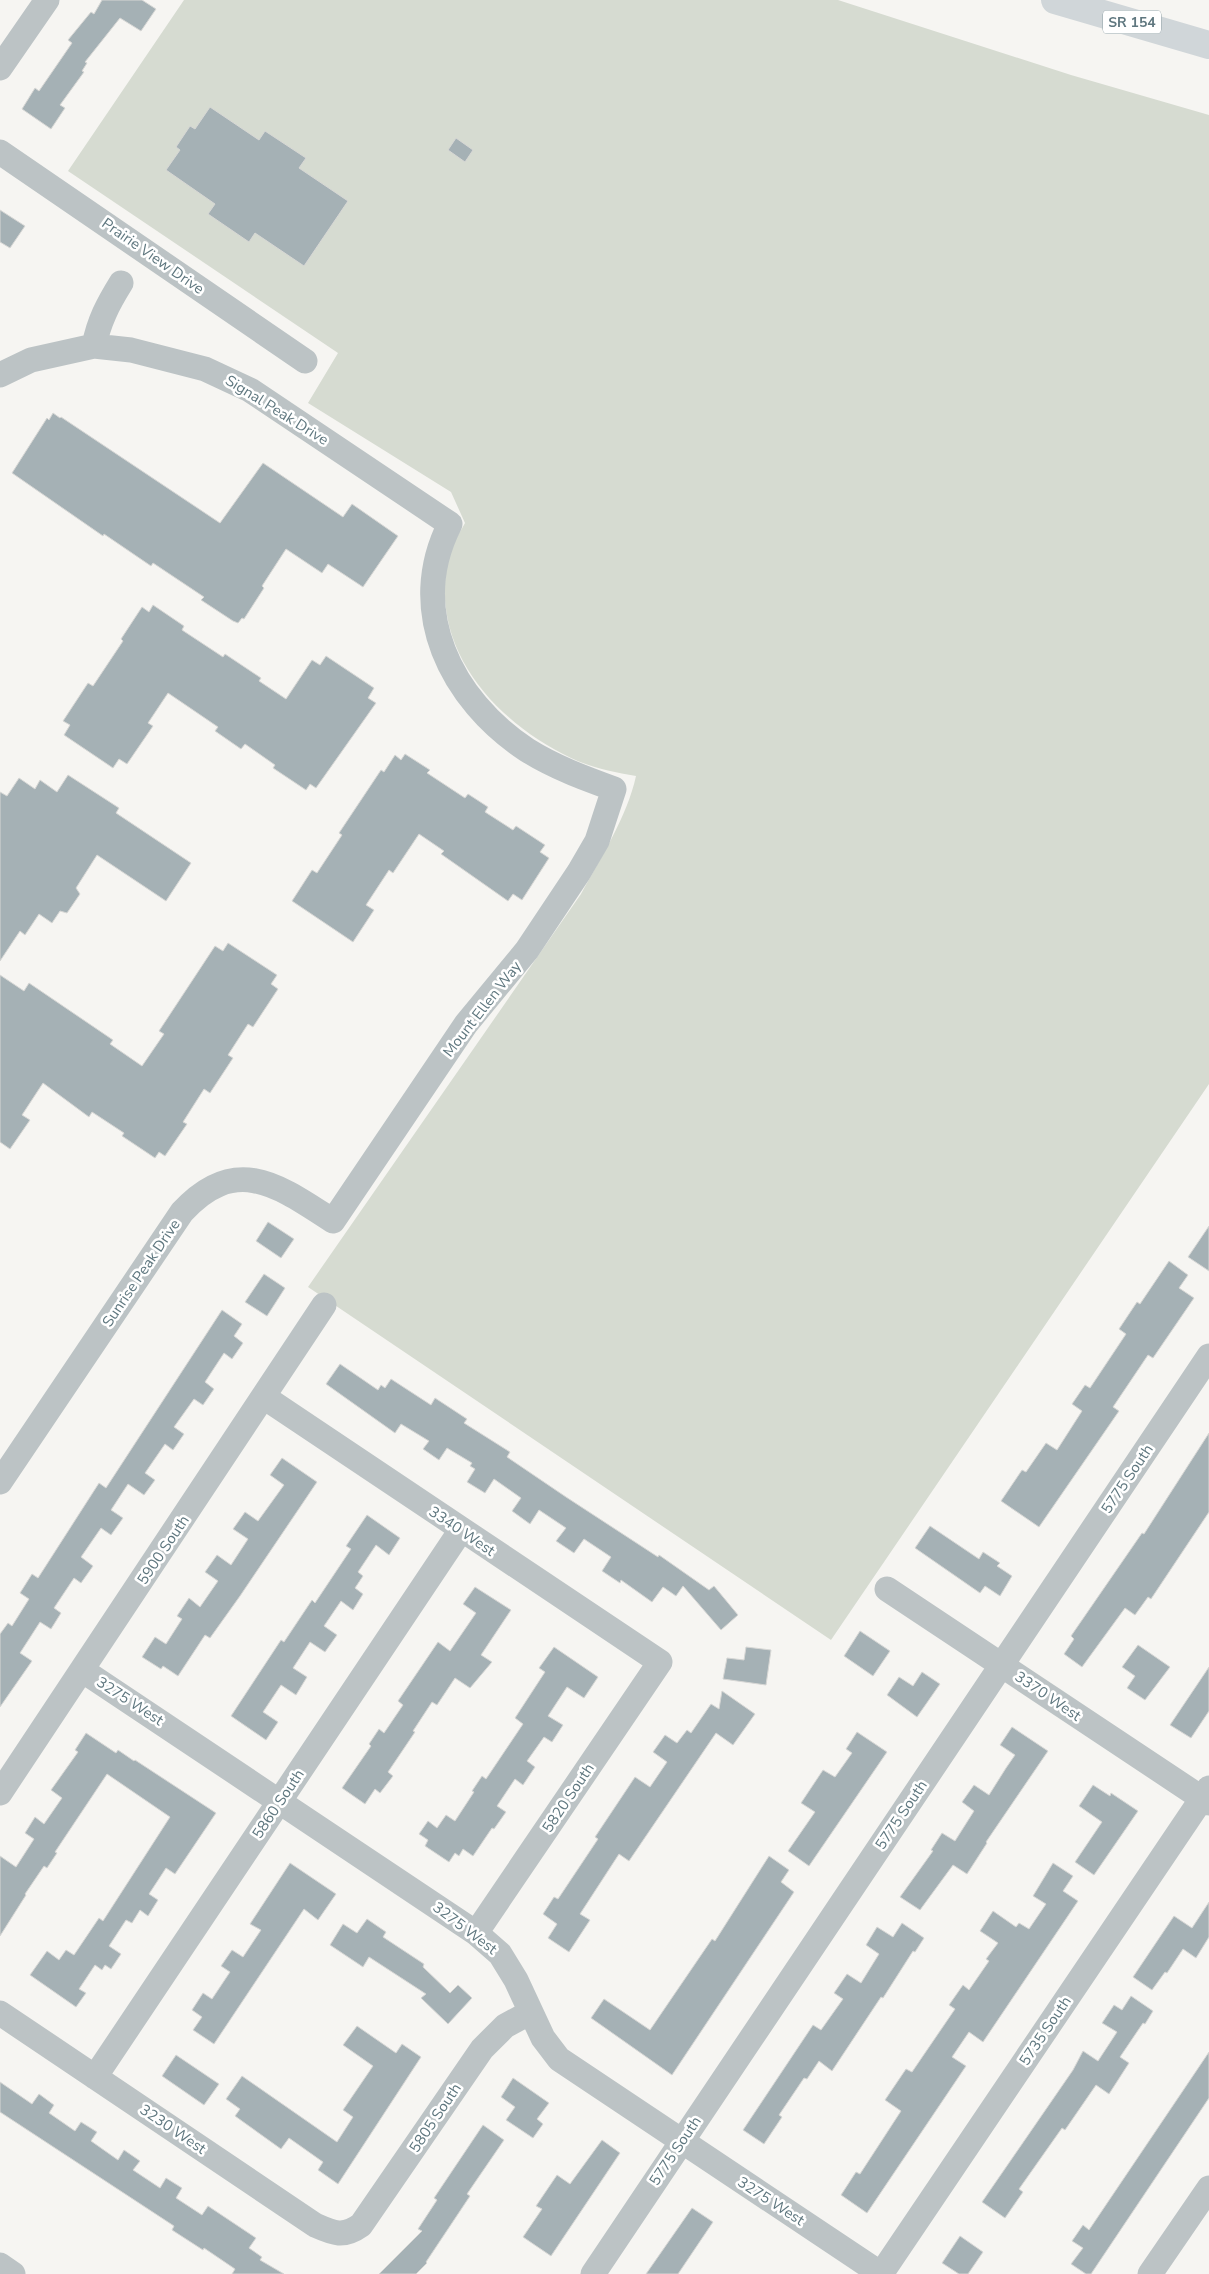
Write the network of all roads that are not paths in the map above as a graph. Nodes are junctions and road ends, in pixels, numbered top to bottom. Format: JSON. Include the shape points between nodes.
{"nodes":[{"id":1,"x":47,"y":0,"type":"edge"},
{"id":2,"x":1055,"y":0,"type":"edge"},
{"id":3,"x":1209,"y":45,"type":"edge"},
{"id":4,"x":0,"y":68,"type":"edge"},
{"id":5,"x":0,"y":152,"type":"edge"},
{"id":6,"x":121,"y":283,"type":"dead end"},
{"id":7,"x":94,"y":346,"type":"junction"},
{"id":8,"x":305,"y":361,"type":"dead end"},
{"id":9,"x":0,"y":375,"type":"edge"},
{"id":10,"x":614,"y":789,"type":"joint"},
{"id":11,"x":333,"y":1221,"type":"joint"},
{"id":12,"x":324,"y":1305,"type":"dead end"},
{"id":13,"x":1209,"y":1356,"type":"edge"},
{"id":14,"x":264,"y":1397,"type":"junction"},
{"id":15,"x":3,"y":1470,"type":"edge"},
{"id":16,"x":461,"y":1530,"type":"junction"},
{"id":17,"x":887,"y":1589,"type":"dead end"},
{"id":18,"x":660,"y":1662,"type":"joint"},
{"id":19,"x":1002,"y":1665,"type":"junction"},
{"id":20,"x":82,"y":1670,"type":"junction"},
{"id":21,"x":0,"y":1793,"type":"edge"},
{"id":22,"x":1207,"y":1797,"type":"edge"},
{"id":23,"x":280,"y":1800,"type":"junction"},
{"id":24,"x":476,"y":1933,"type":"junction"},
{"id":25,"x":0,"y":2013,"type":"edge"},
{"id":26,"x":530,"y":2013,"type":"junction"},
{"id":27,"x":95,"y":2077,"type":"junction"},
{"id":28,"x":681,"y":2142,"type":"junction"},
{"id":29,"x":1209,"y":2188,"type":"edge"},
{"id":30,"x":350,"y":2233,"type":"joint"},
{"id":31,"x":0,"y":2265,"type":"edge"},
{"id":32,"x":13,"y":2274,"type":"edge"},
{"id":33,"x":593,"y":2274,"type":"edge"},
{"id":34,"x":881,"y":2274,"type":"edge"},
{"id":35,"x":1150,"y":2274,"type":"edge"}],
"edges":[{"from":1,"to":4,"type":"street"},
{"from":2,"to":3,"type":"highway","number":"SR 154"},
{"from":5,"to":8,"type":"street","name":"Prairie View Drive"},
{"from":6,"to":7,"type":"street","via":[[105,309]]},
{"from":7,"to":9,"type":"street","name":"Signal Peak Drive","via":[[31,360]]},
{"from":7,"to":10,"type":"street","name":"Signal Peak Drive","via":[[130,350],[229,378],[450,524],[434,564],[432,593],[437,635],[457,677],[482,710],[526,749],[564,770]]},
{"from":10,"to":11,"type":"street","name":"Mount Ellen Way","via":[[600,834],[579,872],[527,950],[466,1024]]},
{"from":11,"to":15,"type":"street","name":"Sunrise Peak Drive","via":[[280,1188],[256,1180],[220,1183],[200,1195],[182,1212]]},
{"from":12,"to":14,"type":"street","name":"5900 South"},
{"from":13,"to":19,"type":"street","name":"5775 South"},
{"from":14,"to":16,"type":"street","name":"3340 West"},
{"from":14,"to":20,"type":"street","name":"5900 South"},
{"from":16,"to":18,"type":"street","name":"3340 West"},
{"from":16,"to":23,"type":"street","name":"5860 South"},
{"from":17,"to":19,"type":"street","name":"3370 West"},
{"from":18,"to":24,"type":"street","name":"5820 South"},
{"from":19,"to":22,"type":"street","name":"3370 West"},
{"from":19,"to":28,"type":"street","name":"5775 South"},
{"from":20,"to":21,"type":"street","name":"5900 South"},
{"from":20,"to":23,"type":"street","name":"3275 West"},
{"from":22,"to":34,"type":"street","name":"5735 South"},
{"from":23,"to":24,"type":"street","name":"3275 West"},
{"from":23,"to":27,"type":"street","name":"5860 South"},
{"from":24,"to":26,"type":"street","name":"3275 West","via":[[500,1954]]},
{"from":25,"to":27,"type":"street","name":"3230 West"},
{"from":26,"to":28,"type":"street","name":"3275 West","via":[[559,2059]]},
{"from":26,"to":30,"type":"street","name":"5805 South","via":[[505,2026],[482,2049],[369,2216]]},
{"from":27,"to":30,"type":"street","name":"3230 West","via":[[315,2225],[332,2233]]},
{"from":28,"to":33,"type":"street","name":"5775 South"},
{"from":28,"to":34,"type":"street","name":"3275 West"},
{"from":29,"to":35,"type":"street"},
{"from":31,"to":32,"type":"street"}]}
